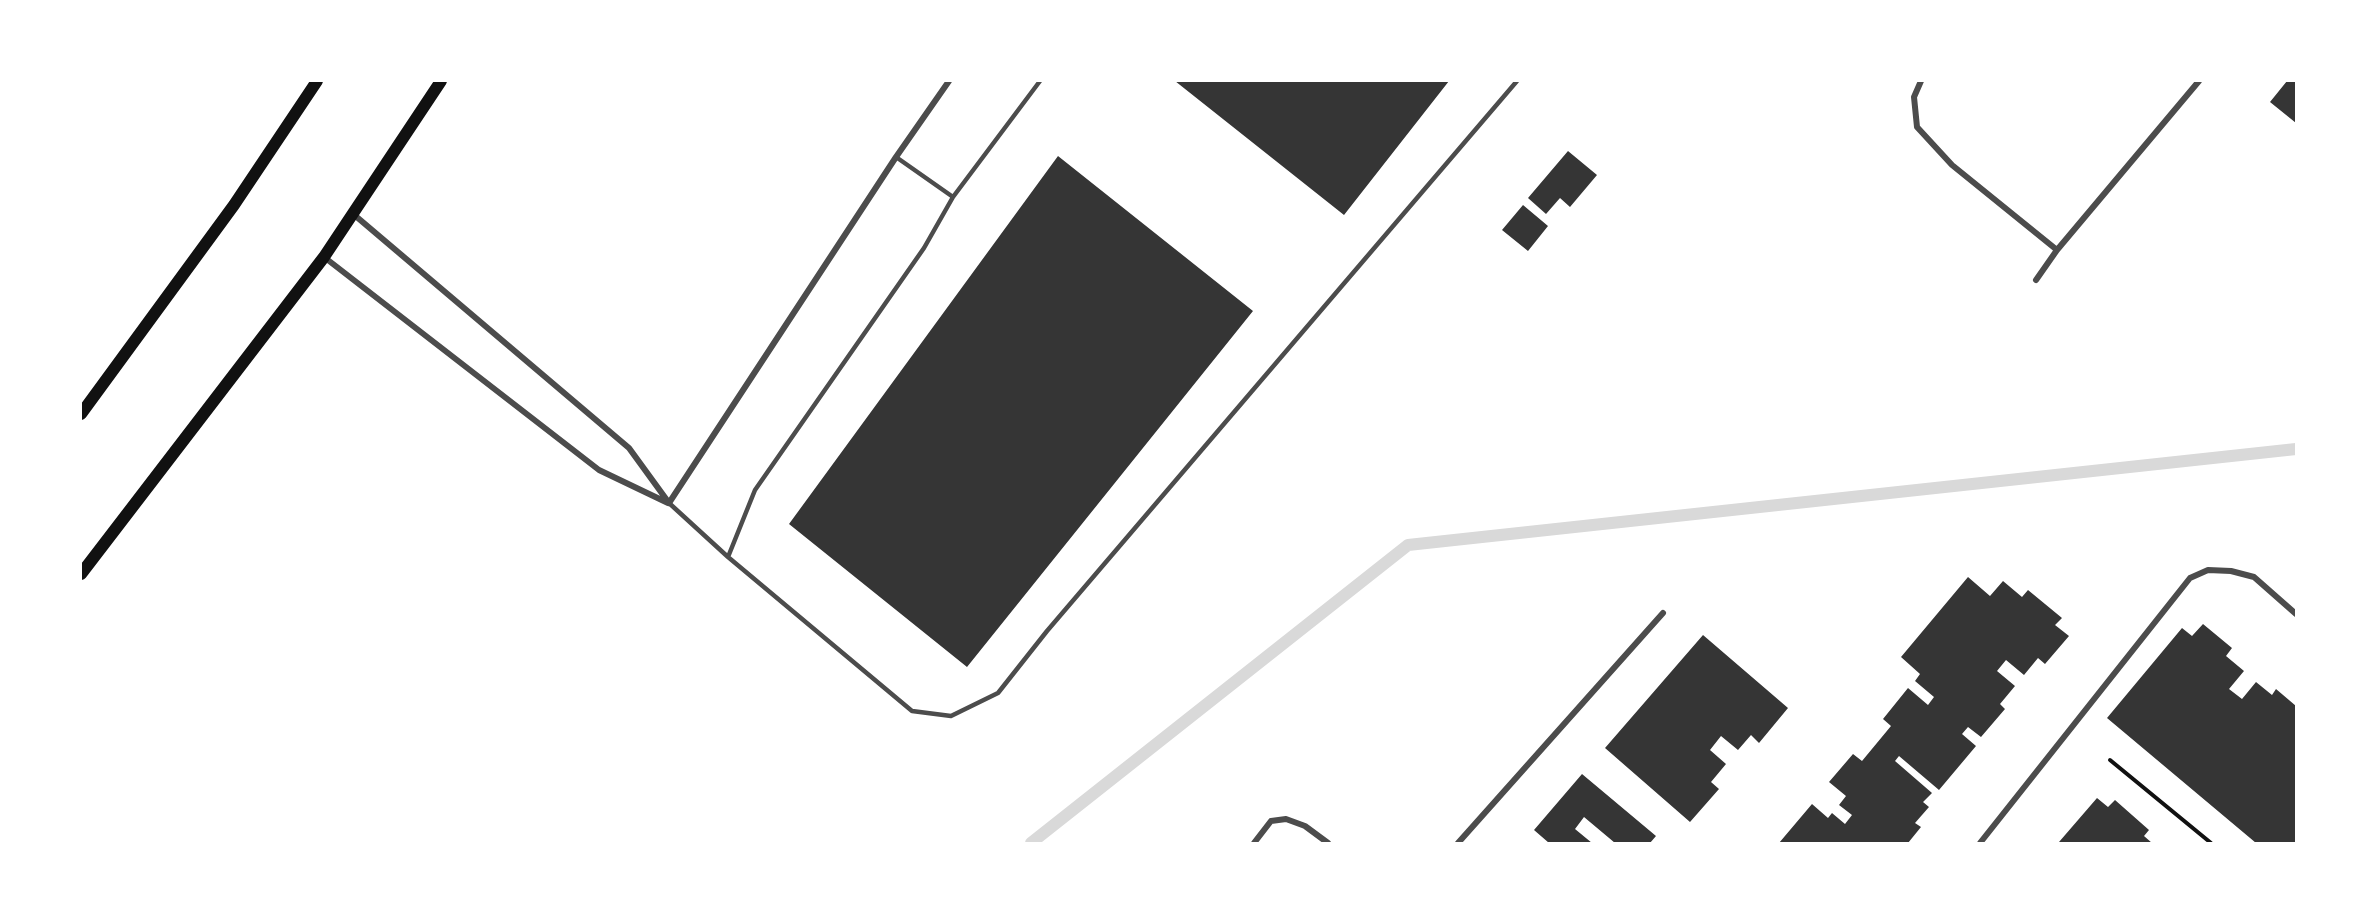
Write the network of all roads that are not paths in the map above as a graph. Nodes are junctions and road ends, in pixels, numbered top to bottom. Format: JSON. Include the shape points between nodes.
{"nodes":[{"id":1,"x":317,"y":81,"type":"edge"},
{"id":2,"x":441,"y":81,"type":"edge"},
{"id":3,"x":949,"y":81,"type":"edge"},
{"id":4,"x":1040,"y":81,"type":"edge"},
{"id":5,"x":1516,"y":81,"type":"edge"},
{"id":6,"x":1921,"y":81,"type":"edge"},
{"id":7,"x":2199,"y":81,"type":"edge"},
{"id":8,"x":896,"y":157,"type":"junction"},
{"id":9,"x":953,"y":197,"type":"junction"},
{"id":10,"x":351,"y":213,"type":"junction"},
{"id":11,"x":2057,"y":250,"type":"junction"},
{"id":12,"x":324,"y":257,"type":"junction"},
{"id":13,"x":2036,"y":280,"type":"dead end"},
{"id":14,"x":81,"y":414,"type":"edge"},
{"id":15,"x":669,"y":504,"type":"junction"},
{"id":16,"x":728,"y":557,"type":"junction"},
{"id":17,"x":81,"y":574,"type":"edge"},
{"id":18,"x":1663,"y":613,"type":"dead end"},
{"id":19,"x":2296,"y":614,"type":"edge"},
{"id":20,"x":1254,"y":843,"type":"edge"},
{"id":21,"x":1328,"y":843,"type":"edge"},
{"id":22,"x":1458,"y":843,"type":"edge"},
{"id":23,"x":1980,"y":843,"type":"edge"}],
"edges":[{"from":1,"to":14,"type":"main road","via":[[234,205]]},
{"from":2,"to":10,"type":"main road"},
{"from":3,"to":8,"type":"street"},
{"from":4,"to":9,"type":"lane"},
{"from":5,"to":16,"type":"lane","via":[[998,693],[951,716],[912,711]]},
{"from":6,"to":11,"type":"street","via":[[1914,98],[1917,127],[1952,165]]},
{"from":7,"to":11,"type":"street"},
{"from":8,"to":9,"type":"lane"},
{"from":8,"to":15,"type":"street"},
{"from":9,"to":16,"type":"lane","via":[[924,248],[755,490]]},
{"from":10,"to":12,"type":"main road"},
{"from":10,"to":15,"type":"street","via":[[629,448]]},
{"from":11,"to":13,"type":"street"},
{"from":12,"to":15,"type":"street","via":[[599,470]]},
{"from":12,"to":17,"type":"main road"},
{"from":15,"to":16,"type":"lane"},
{"from":18,"to":22,"type":"street"},
{"from":19,"to":23,"type":"street","via":[[2254,577],[2208,570],[2190,578]]},
{"from":20,"to":21,"type":"street","via":[[1271,821],[1286,819],[1305,825]]}]}
